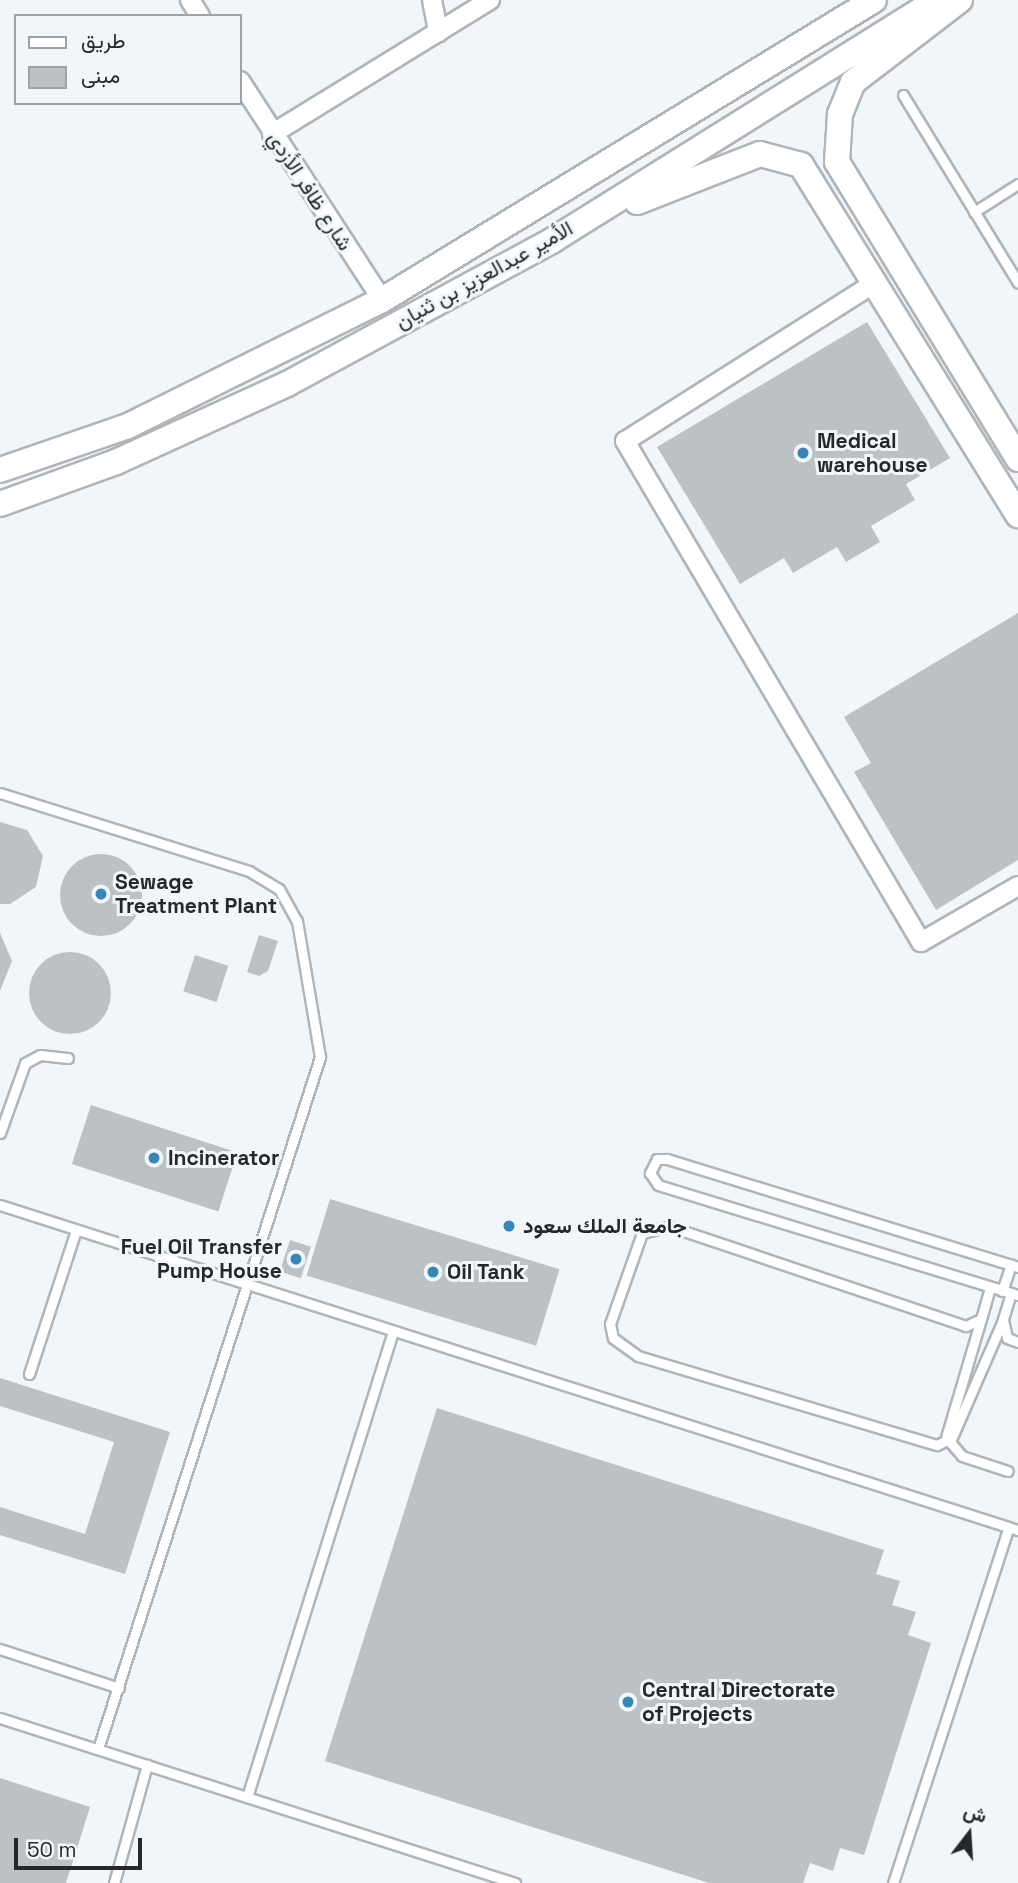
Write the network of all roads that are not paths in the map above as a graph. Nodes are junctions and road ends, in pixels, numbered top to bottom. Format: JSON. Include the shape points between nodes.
{"nodes":[{"id":1,"x":432,"y":0,"type":"edge"},
{"id":2,"x":489,"y":0,"type":"edge"},
{"id":3,"x":874,"y":0,"type":"edge"},
{"id":4,"x":937,"y":0,"type":"edge"},
{"id":5,"x":960,"y":0,"type":"edge"},
{"id":6,"x":438,"y":32,"type":"junction"},
{"id":7,"x":242,"y":84,"type":"edge"},
{"id":8,"x":903,"y":95,"type":"dead end"},
{"id":9,"x":272,"y":134,"type":"junction"},
{"id":10,"x":1018,"y":184,"type":"edge"},
{"id":11,"x":855,"y":191,"type":"junction"},
{"id":12,"x":829,"y":208,"type":"junction"},
{"id":13,"x":974,"y":212,"type":"junction"},
{"id":14,"x":553,"y":240,"type":"junction"},
{"id":15,"x":876,"y":282,"type":"junction"},
{"id":16,"x":1018,"y":283,"type":"edge"},
{"id":17,"x":382,"y":300,"type":"junction"},
{"id":18,"x":1018,"y":459,"type":"edge"},
{"id":19,"x":0,"y":470,"type":"edge"},
{"id":20,"x":2,"y":505,"type":"edge"},
{"id":21,"x":1016,"y":506,"type":"edge"},
{"id":22,"x":0,"y":793,"type":"edge"},
{"id":23,"x":1018,"y":886,"type":"edge"},
{"id":24,"x":68,"y":1058,"type":"dead end"},
{"id":25,"x":0,"y":1133,"type":"edge"},
{"id":26,"x":0,"y":1205,"type":"edge"},
{"id":27,"x":76,"y":1230,"type":"junction"},
{"id":28,"x":1014,"y":1266,"type":"edge"},
{"id":29,"x":990,"y":1287,"type":"junction"},
{"id":30,"x":248,"y":1288,"type":"junction"},
{"id":31,"x":1010,"y":1293,"type":"edge"},
{"id":32,"x":981,"y":1319,"type":"junction"},
{"id":33,"x":1003,"y":1320,"type":"junction"},
{"id":34,"x":393,"y":1331,"type":"junction"},
{"id":35,"x":1018,"y":1342,"type":"edge"},
{"id":36,"x":29,"y":1374,"type":"dead end"},
{"id":37,"x":1008,"y":1471,"type":"dead end"},
{"id":38,"x":1014,"y":1529,"type":"edge"},
{"id":39,"x":0,"y":1649,"type":"edge"},
{"id":40,"x":120,"y":1688,"type":"junction"},
{"id":41,"x":0,"y":1718,"type":"edge"},
{"id":42,"x":98,"y":1749,"type":"junction"},
{"id":43,"x":147,"y":1765,"type":"junction"},
{"id":44,"x":247,"y":1797,"type":"junction"},
{"id":45,"x":114,"y":1883,"type":"edge"},
{"id":46,"x":515,"y":1883,"type":"edge"},
{"id":47,"x":893,"y":1883,"type":"edge"}],
"edges":[{"from":1,"to":6,"type":"street"},
{"from":2,"to":6,"type":"street"},
{"from":3,"to":17,"type":"street","name":"الأمير عبدالعزيز بن ثنيان"},
{"from":4,"to":14,"type":"street","name":"الأمير عبدالعزيز بن ثنيان"},
{"from":5,"to":11,"type":"street","via":[[853,82],[840,114],[837,162]]},
{"from":6,"to":9,"type":"street"},
{"from":7,"to":9,"type":"street","name":"شارع ظافر الأزدي"},
{"from":8,"to":13,"type":"lane"},
{"from":9,"to":17,"type":"street","name":"شارع ظافر الأزدي"},
{"from":10,"to":13,"type":"lane"},
{"from":11,"to":12,"type":"street"},
{"from":11,"to":18,"type":"street"},
{"from":12,"to":14,"type":"street","via":[[801,164],[760,154],[723,164]]},
{"from":12,"to":15,"type":"street"},
{"from":13,"to":16,"type":"lane"},
{"from":14,"to":20,"type":"street","name":"الأمير عبدالعزيز بن ثنيان","via":[[286,384]]},
{"from":15,"to":21,"type":"street"},
{"from":15,"to":23,"type":"street","via":[[625,441],[921,942]]},
{"from":17,"to":19,"type":"street","name":"الأمير عبدالعزيز بن ثنيان","via":[[128,426]]},
{"from":22,"to":30,"type":"lane","via":[[249,871],[290,902],[320,1065]]},
{"from":24,"to":25,"type":"lane","via":[[40,1055],[25,1063]]},
{"from":26,"to":27,"type":"lane"},
{"from":27,"to":30,"type":"lane"},
{"from":27,"to":36,"type":"lane"},
{"from":28,"to":29,"type":"lane","via":[[666,1158],[657,1158],[650,1173],[658,1185]]},
{"from":28,"to":31,"type":"lane"},
{"from":29,"to":31,"type":"lane"},
{"from":29,"to":32,"type":"lane"},
{"from":30,"to":34,"type":"lane"},
{"from":30,"to":40,"type":"lane"},
{"from":31,"to":33,"type":"lane"},
{"from":32,"to":32,"type":"lane","via":[[966,1326],[670,1226],[642,1233],[610,1324],[613,1338],[638,1356],[924,1446],[944,1441]]},
{"from":33,"to":35,"type":"lane","via":[[1007,1338]]},
{"from":33,"to":37,"type":"lane","via":[[950,1443],[962,1456]]},
{"from":34,"to":38,"type":"lane"},
{"from":34,"to":44,"type":"lane"},
{"from":38,"to":47,"type":"lane"},
{"from":39,"to":40,"type":"lane"},
{"from":40,"to":42,"type":"lane"},
{"from":41,"to":42,"type":"lane"},
{"from":42,"to":43,"type":"lane"},
{"from":43,"to":44,"type":"lane"},
{"from":43,"to":45,"type":"lane"},
{"from":44,"to":46,"type":"lane"}]}
